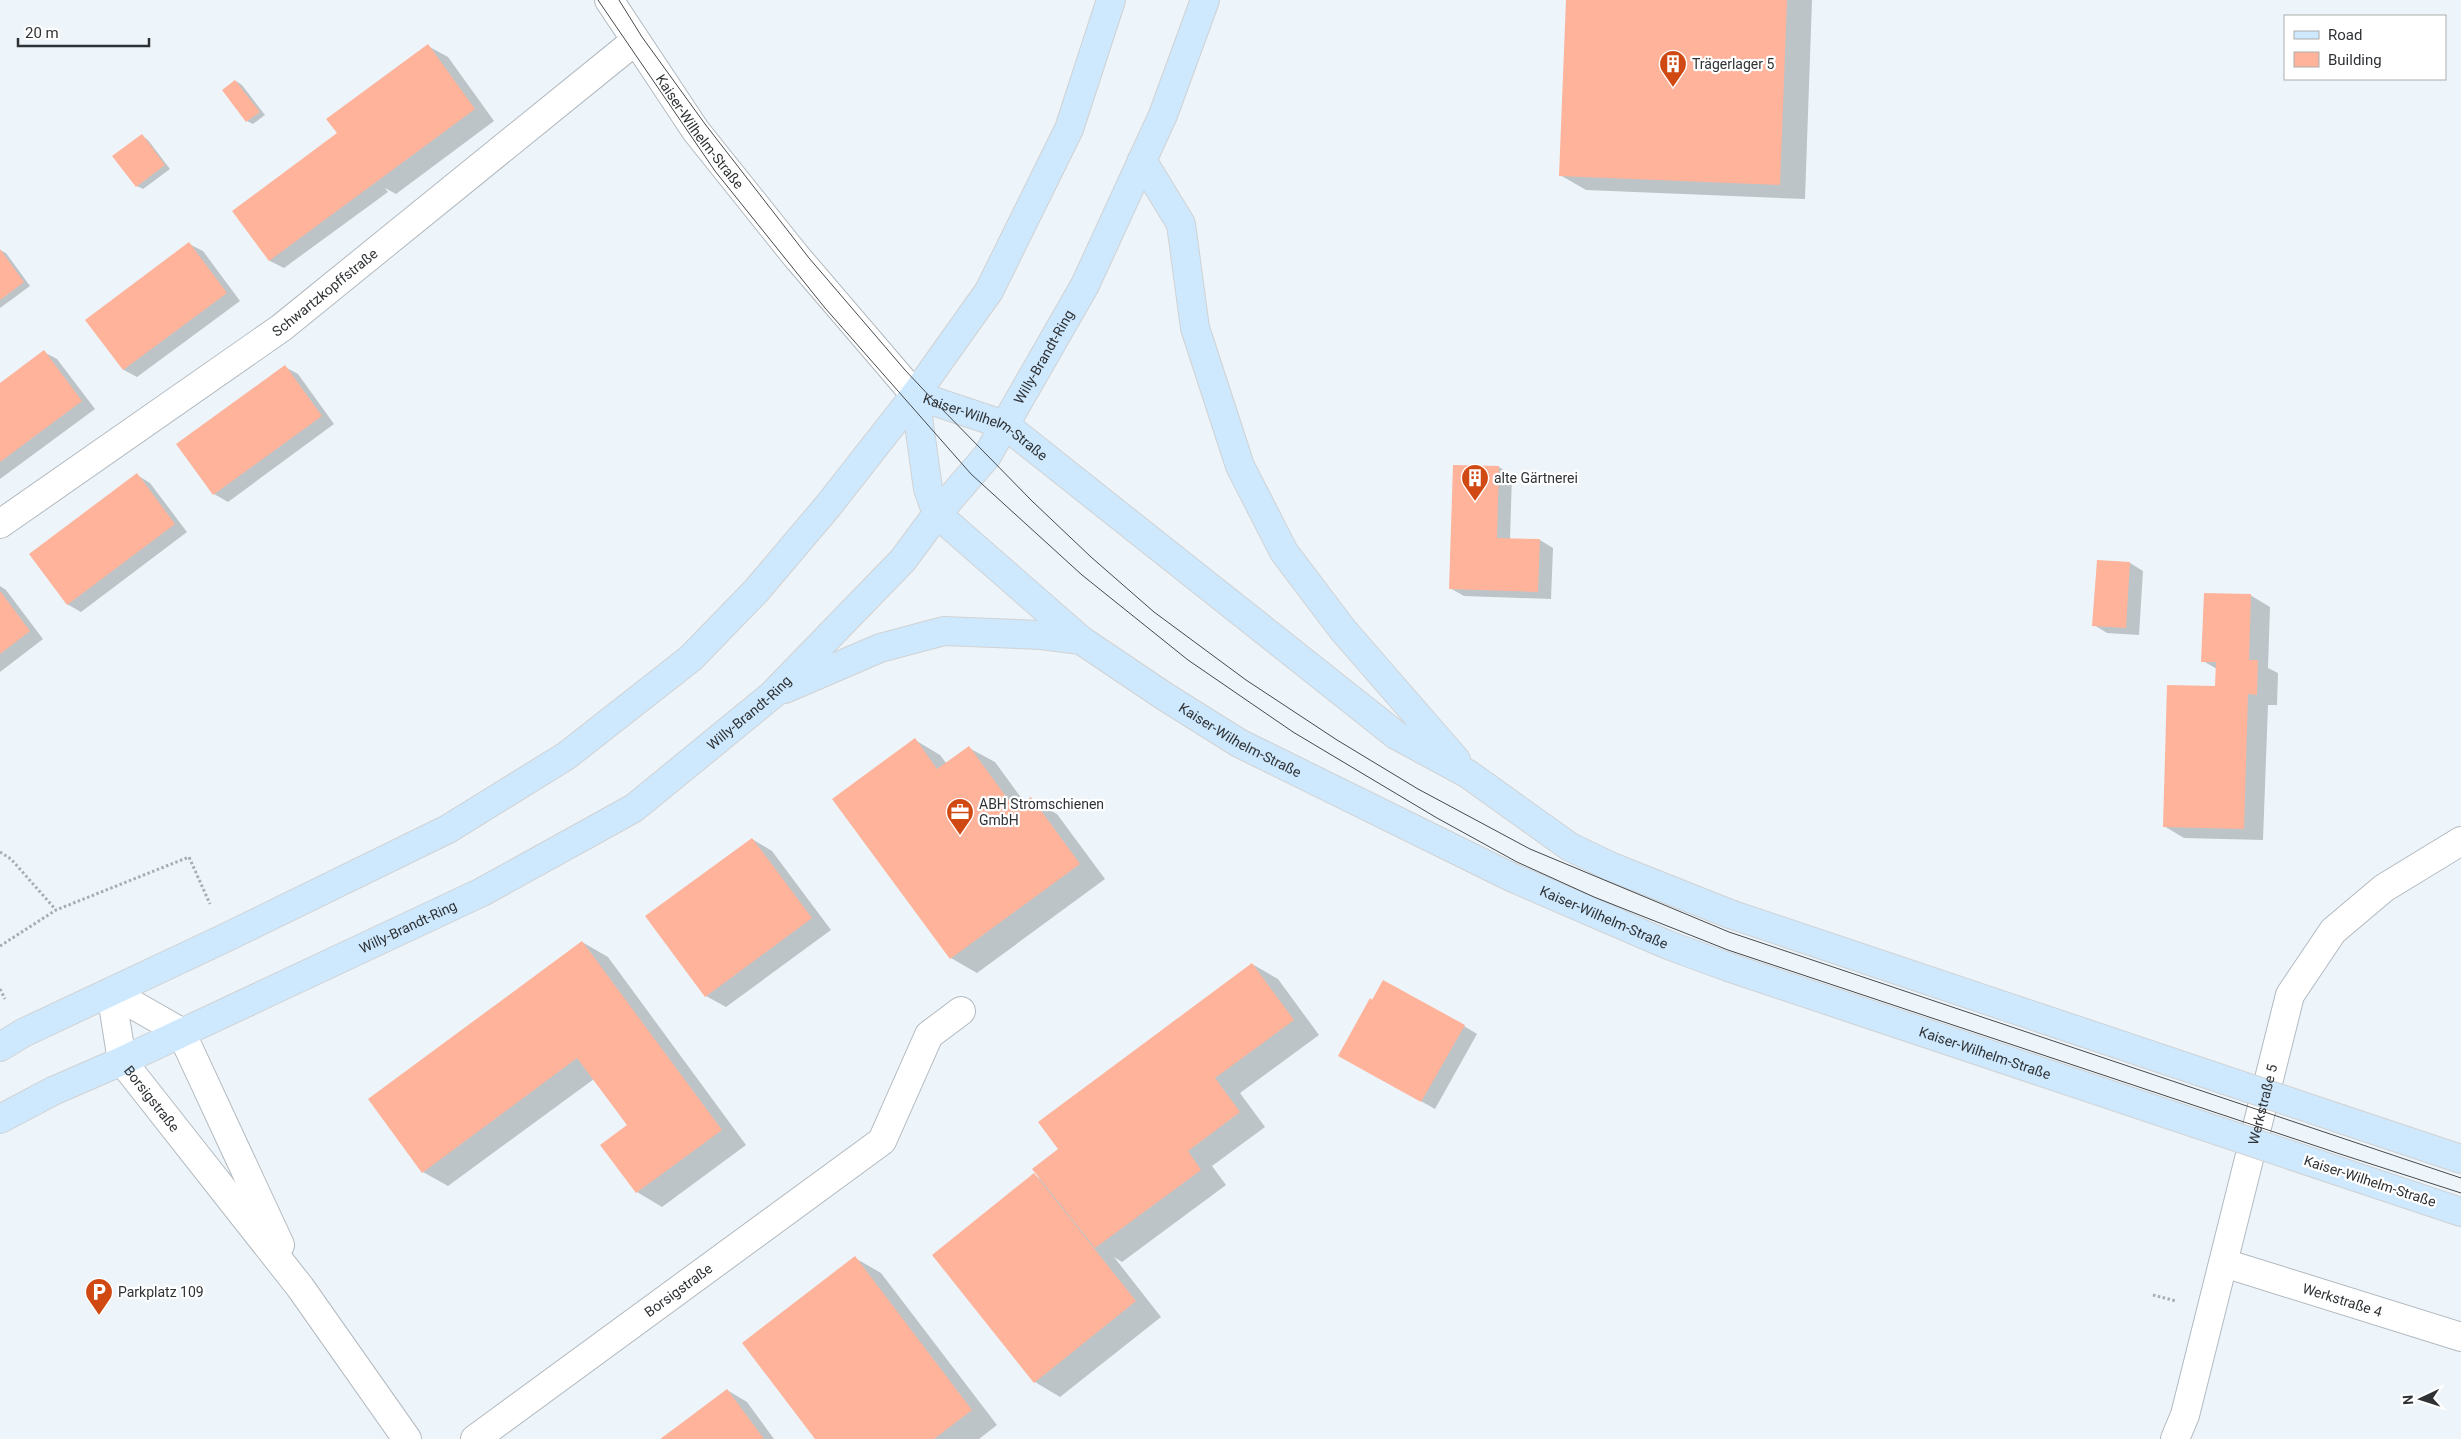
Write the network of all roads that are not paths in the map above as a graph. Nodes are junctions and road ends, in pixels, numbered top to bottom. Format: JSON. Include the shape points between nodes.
{"nodes":[{"id":1,"x":609,"y":0,"type":"edge"},
{"id":2,"x":1111,"y":0,"type":"edge"},
{"id":3,"x":1205,"y":0,"type":"edge"},
{"id":4,"x":635,"y":41,"type":"junction"},
{"id":5,"x":1142,"y":160,"type":"junction"},
{"id":6,"x":915,"y":395,"type":"junction"},
{"id":7,"x":1005,"y":425,"type":"junction"},
{"id":8,"x":937,"y":514,"type":"junction"},
{"id":9,"x":0,"y":524,"type":"edge"},
{"id":10,"x":1081,"y":640,"type":"junction"},
{"id":11,"x":772,"y":695,"type":"junction"},
{"id":12,"x":1468,"y":774,"type":"junction"},
{"id":13,"x":2461,"y":841,"type":"edge"},
{"id":14,"x":111,"y":992,"type":"junction"},
{"id":15,"x":961,"y":1011,"type":"dead end"},
{"id":16,"x":181,"y":1032,"type":"junction"},
{"id":17,"x":0,"y":1047,"type":"edge"},
{"id":18,"x":122,"y":1061,"type":"junction"},
{"id":19,"x":0,"y":1119,"type":"edge"},
{"id":20,"x":2461,"y":1159,"type":"edge"},
{"id":21,"x":2461,"y":1212,"type":"edge"},
{"id":22,"x":2224,"y":1263,"type":"junction"},
{"id":23,"x":300,"y":1287,"type":"junction"},
{"id":24,"x":2461,"y":1337,"type":"edge"},
{"id":25,"x":407,"y":1439,"type":"edge"},
{"id":26,"x":476,"y":1439,"type":"edge"},
{"id":27,"x":2175,"y":1439,"type":"edge"}],
"edges":[{"from":1,"to":4,"type":"street","name":"Kaiser-Wilhelm-Straße"},
{"from":2,"to":6,"type":"main road","via":[[1069,129],[989,291]]},
{"from":3,"to":5,"type":"main road","name":"Willy-Brandt-Ring","via":[[1163,115]]},
{"from":4,"to":6,"type":"street","name":"Kaiser-Wilhelm-Straße","via":[[696,131],[796,256]]},
{"from":4,"to":9,"type":"street","name":"Schwartzkopffstraße","via":[[280,328]]},
{"from":5,"to":7,"type":"main road","name":"Willy-Brandt-Ring","via":[[1085,285]]},
{"from":5,"to":12,"type":"main road","via":[[1181,224],[1195,328],[1240,466],[1284,552],[1343,630]]},
{"from":6,"to":7,"type":"main road","name":"Kaiser-Wilhelm-Straße"},
{"from":6,"to":8,"type":"main road","name":"Kaiser-Wilhelm-Straße","via":[[928,490]]},
{"from":6,"to":14,"type":"main road","via":[[774,570],[683,665],[566,756],[448,829]]},
{"from":7,"to":8,"type":"main road","name":"Willy-Brandt-Ring","via":[[987,456]]},
{"from":7,"to":12,"type":"main road","name":"Kaiser-Wilhelm-Straße","via":[[1396,735]]},
{"from":8,"to":10,"type":"main road","name":"Kaiser-Wilhelm-Straße"},
{"from":8,"to":11,"type":"main road","name":"Willy-Brandt-Ring","via":[[903,560]]},
{"from":10,"to":11,"type":"main road","via":[[944,631],[880,648]]},
{"from":10,"to":21,"type":"main road","name":"Kaiser-Wilhelm-Straße","bridge":true,"via":[[1239,743],[1511,877],[1668,945]]},
{"from":11,"to":16,"type":"main road","name":"Willy-Brandt-Ring","via":[[634,808],[482,892]]},
{"from":12,"to":20,"type":"main road","name":"Kaiser-Wilhelm-Straße","bridge":true,"via":[[1570,847],[1730,914]]},
{"from":13,"to":22,"type":"street","name":"Werkstraße 5","via":[[2384,888],[2333,932],[2290,996]]},
{"from":14,"to":16,"type":"street"},
{"from":14,"to":17,"type":"main road"},
{"from":14,"to":18,"type":"street","name":"Borsigstraße"},
{"from":15,"to":26,"type":"street","name":"Borsigstraße","via":[[929,1035],[882,1141]]},
{"from":16,"to":18,"type":"main road","name":"Willy-Brandt-Ring"},
{"from":16,"to":23,"type":"street","name":"Borsigstraße"},
{"from":18,"to":19,"type":"main road","name":"Willy-Brandt-Ring","via":[[53,1091]]},
{"from":18,"to":23,"type":"street","name":"Borsigstraße"},
{"from":22,"to":24,"type":"street","name":"Werkstraße 4"},
{"from":22,"to":27,"type":"street","name":"Werkstraße 5","via":[[2185,1415]]},
{"from":23,"to":25,"type":"street","name":"Borsigstraße"}]}
